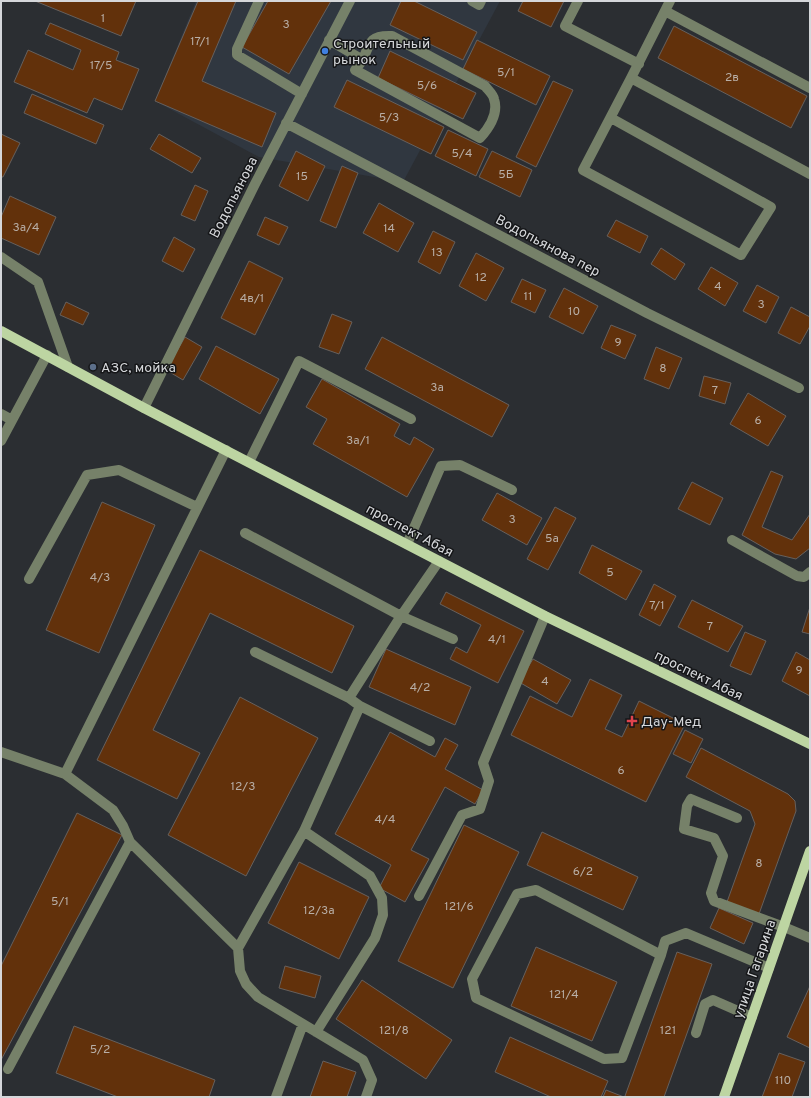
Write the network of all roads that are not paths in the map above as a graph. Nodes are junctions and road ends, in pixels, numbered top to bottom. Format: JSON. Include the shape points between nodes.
{"nodes":[{"id":1,"x":259,"y":1,"type":"edge"},
{"id":2,"x":350,"y":1,"type":"edge"},
{"id":3,"x":472,"y":1,"type":"edge"},
{"id":4,"x":481,"y":1,"type":"edge"},
{"id":5,"x":578,"y":1,"type":"edge"},
{"id":6,"x":670,"y":1,"type":"edge"},
{"id":7,"x":665,"y":11,"type":"junction"},
{"id":8,"x":330,"y":40,"type":"junction"},
{"id":9,"x":363,"y":60,"type":"junction"},
{"id":10,"x":639,"y":64,"type":"junction"},
{"id":11,"x":631,"y":78,"type":"junction"},
{"id":12,"x":810,"y":88,"type":"edge"},
{"id":13,"x":302,"y":94,"type":"junction"},
{"id":14,"x":611,"y":118,"type":"junction"},
{"id":15,"x":286,"y":123,"type":"junction"},
{"id":16,"x":810,"y":174,"type":"edge"},
{"id":17,"x":1,"y":258,"type":"edge"},
{"id":18,"x":1,"y":331,"type":"edge"},
{"id":19,"x":46,"y":355,"type":"junction"},
{"id":20,"x":68,"y":367,"type":"junction"},
{"id":21,"x":799,"y":388,"type":"dead end"},
{"id":22,"x":144,"y":408,"type":"junction"},
{"id":23,"x":1,"y":414,"type":"edge"},
{"id":24,"x":410,"y":419,"type":"dead end"},
{"id":25,"x":12,"y":420,"type":"junction"},
{"id":26,"x":1,"y":441,"type":"edge"},
{"id":27,"x":226,"y":450,"type":"junction"},
{"id":28,"x":249,"y":462,"type":"junction"},
{"id":29,"x":512,"y":490,"type":"dead end"},
{"id":30,"x":197,"y":507,"type":"junction"},
{"id":31,"x":245,"y":533,"type":"dead end"},
{"id":32,"x":732,"y":540,"type":"dead end"},
{"id":33,"x":407,"y":544,"type":"junction"},
{"id":34,"x":439,"y":561,"type":"junction"},
{"id":35,"x":810,"y":572,"type":"edge"},
{"id":36,"x":29,"y":579,"type":"dead end"},
{"id":37,"x":401,"y":616,"type":"junction"},
{"id":38,"x":545,"y":616,"type":"junction"},
{"id":39,"x":453,"y":639,"type":"dead end"},
{"id":40,"x":255,"y":652,"type":"dead end"},
{"id":41,"x":349,"y":698,"type":"junction"},
{"id":42,"x":360,"y":706,"type":"junction"},
{"id":43,"x":430,"y":741,"type":"dead end"},
{"id":44,"x":810,"y":744,"type":"edge"},
{"id":45,"x":1,"y":752,"type":"edge"},
{"id":46,"x":65,"y":774,"type":"junction"},
{"id":47,"x":737,"y":818,"type":"dead end"},
{"id":48,"x":304,"y":831,"type":"junction"},
{"id":49,"x":130,"y":842,"type":"junction"},
{"id":50,"x":810,"y":851,"type":"edge"},
{"id":51,"x":419,"y":896,"type":"dead end"},
{"id":52,"x":784,"y":927,"type":"junction"},
{"id":53,"x":810,"y":938,"type":"edge"},
{"id":54,"x":238,"y":948,"type":"junction"},
{"id":55,"x":661,"y":955,"type":"junction"},
{"id":56,"x":770,"y":968,"type":"junction"},
{"id":57,"x":752,"y":1017,"type":"junction"},
{"id":58,"x":303,"y":1024,"type":"junction"},
{"id":59,"x":316,"y":1032,"type":"junction"},
{"id":60,"x":696,"y":1033,"type":"dead end"},
{"id":61,"x":8,"y":1069,"type":"dead end"},
{"id":62,"x":276,"y":1097,"type":"edge"},
{"id":63,"x":366,"y":1097,"type":"edge"},
{"id":64,"x":724,"y":1097,"type":"edge"}],
"edges":[{"from":1,"to":13,"type":"street","via":[[237,49],[237,55]]},
{"from":2,"to":8,"type":"street","name":"Водопьянова"},
{"from":3,"to":4,"type":"street","via":[[479,5]]},
{"from":5,"to":10,"type":"street","via":[[565,26]]},
{"from":6,"to":7,"type":"street"},
{"from":7,"to":10,"type":"street"},
{"from":7,"to":12,"type":"street"},
{"from":8,"to":9,"type":"street"},
{"from":8,"to":13,"type":"street","name":"Водопьянова"},
{"from":9,"to":9,"type":"street","via":[[355,70],[480,138],[490,127],[496,108],[494,98],[485,86],[392,36],[380,35],[370,42]]},
{"from":10,"to":11,"type":"street"},
{"from":11,"to":14,"type":"street"},
{"from":11,"to":16,"type":"street"},
{"from":13,"to":15,"type":"street","name":"Водопьянова"},
{"from":14,"to":14,"type":"street","via":[[583,170],[741,255],[771,207]]},
{"from":15,"to":21,"type":"street","name":"Водопьянова пер","via":[[646,313]]},
{"from":15,"to":22,"type":"street","name":"Водопьянова"},
{"from":17,"to":20,"type":"street","via":[[38,282]]},
{"from":18,"to":19,"type":"main road","name":"проспект Абая"},
{"from":19,"to":20,"type":"main road","name":"проспект Абая"},
{"from":19,"to":25,"type":"street"},
{"from":20,"to":22,"type":"main road","name":"проспект Абая"},
{"from":22,"to":27,"type":"main road","name":"проспект Абая"},
{"from":23,"to":25,"type":"street"},
{"from":24,"to":28,"type":"street","via":[[299,361]]},
{"from":25,"to":26,"type":"street"},
{"from":27,"to":28,"type":"main road","name":"проспект Абая"},
{"from":27,"to":30,"type":"street"},
{"from":28,"to":33,"type":"main road","name":"проспект Абая"},
{"from":29,"to":33,"type":"street","via":[[460,464],[441,466]]},
{"from":30,"to":36,"type":"street","via":[[119,470],[87,475]]},
{"from":30,"to":46,"type":"street"},
{"from":31,"to":37,"type":"street"},
{"from":32,"to":35,"type":"street","via":[[797,576],[804,577]]},
{"from":33,"to":34,"type":"main road","name":"проспект Абая"},
{"from":34,"to":37,"type":"street"},
{"from":34,"to":38,"type":"main road","name":"проспект Абая"},
{"from":37,"to":39,"type":"street"},
{"from":37,"to":41,"type":"street"},
{"from":38,"to":44,"type":"main road","name":"проспект Абая"},
{"from":38,"to":51,"type":"street","via":[[483,763],[489,781],[480,809],[462,815]]},
{"from":40,"to":41,"type":"street"},
{"from":41,"to":42,"type":"street"},
{"from":42,"to":43,"type":"street"},
{"from":42,"to":48,"type":"street"},
{"from":45,"to":46,"type":"street"},
{"from":46,"to":49,"type":"street","via":[[113,810]]},
{"from":47,"to":52,"type":"street","via":[[691,799],[687,806],[684,829],[714,838],[723,856],[710,893],[714,901]]},
{"from":48,"to":54,"type":"street"},
{"from":48,"to":59,"type":"street","via":[[370,876],[382,898],[383,915],[375,938]]},
{"from":49,"to":54,"type":"street"},
{"from":49,"to":61,"type":"street"},
{"from":50,"to":52,"type":"main road","name":"улица Гагарина"},
{"from":52,"to":53,"type":"street"},
{"from":52,"to":56,"type":"main road","name":"улица Гагарина"},
{"from":54,"to":58,"type":"street","via":[[240,971],[250,988],[258,997]]},
{"from":55,"to":55,"type":"street","via":[[622,1058],[604,1058],[476,998],[472,979],[517,894],[536,890]]},
{"from":55,"to":56,"type":"street","via":[[665,941],[686,933]]},
{"from":56,"to":57,"type":"main road","name":"улица Гагарина"},
{"from":57,"to":60,"type":"street","via":[[713,1000],[705,1004]]},
{"from":57,"to":64,"type":"main road","name":"улица Гагарина"},
{"from":58,"to":59,"type":"street"},
{"from":58,"to":62,"type":"street"},
{"from":59,"to":63,"type":"street","via":[[363,1060],[372,1080]]}]}
